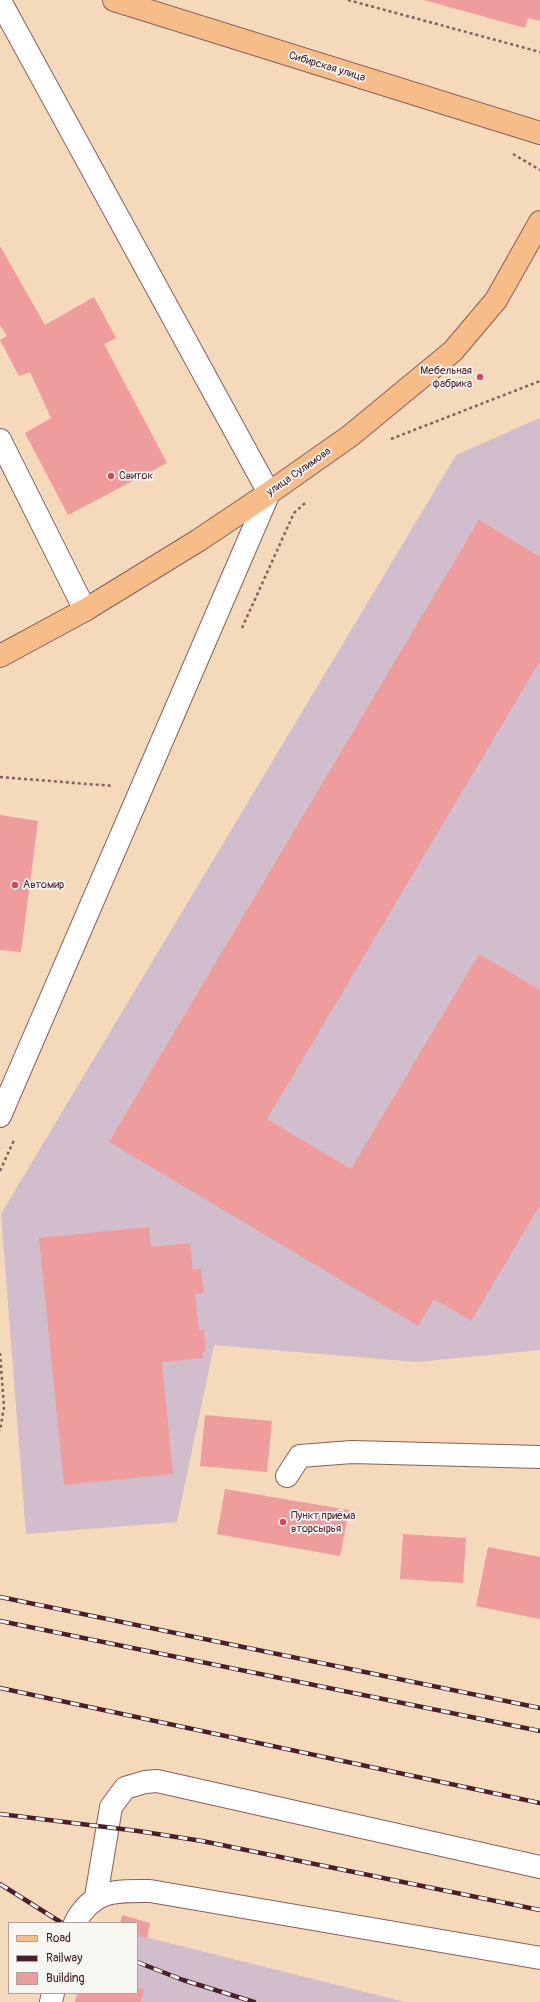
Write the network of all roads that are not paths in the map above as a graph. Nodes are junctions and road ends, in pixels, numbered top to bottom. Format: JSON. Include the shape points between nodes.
{"nodes":[{"id":1,"x":114,"y":0,"type":"edge"},
{"id":2,"x":0,"y":1,"type":"edge"},
{"id":3,"x":540,"y":134,"type":"edge"},
{"id":4,"x":540,"y":222,"type":"edge"},
{"id":5,"x":0,"y":440,"type":"edge"},
{"id":6,"x":269,"y":494,"type":"junction"},
{"id":7,"x":85,"y":610,"type":"junction"},
{"id":8,"x":0,"y":656,"type":"edge"},
{"id":9,"x":0,"y":1116,"type":"edge"},
{"id":10,"x":540,"y":1457,"type":"edge"},
{"id":11,"x":287,"y":1476,"type":"dead end"},
{"id":12,"x":540,"y":1867,"type":"edge"},
{"id":13,"x":96,"y":1897,"type":"junction"},
{"id":14,"x":76,"y":1922,"type":"edge"},
{"id":15,"x":540,"y":1958,"type":"edge"}],
"edges":[{"from":1,"to":3,"type":"main road","name":"Сибирская улица"},
{"from":2,"to":6,"type":"street"},
{"from":4,"to":6,"type":"main road","name":"улица Сулимова","via":[[496,300],[453,351],[350,436]]},
{"from":5,"to":7,"type":"street"},
{"from":6,"to":7,"type":"main road","name":"улица Сулимова"},
{"from":6,"to":9,"type":"street"},
{"from":7,"to":8,"type":"main road","name":"улица Сулимова"},
{"from":10,"to":11,"type":"street","via":[[352,1452],[300,1456]]},
{"from":12,"to":13,"type":"street","via":[[157,1781],[126,1788],[111,1806]]},
{"from":13,"to":14,"type":"street"},
{"from":13,"to":15,"type":"street","via":[[110,1892],[150,1891]]}]}
